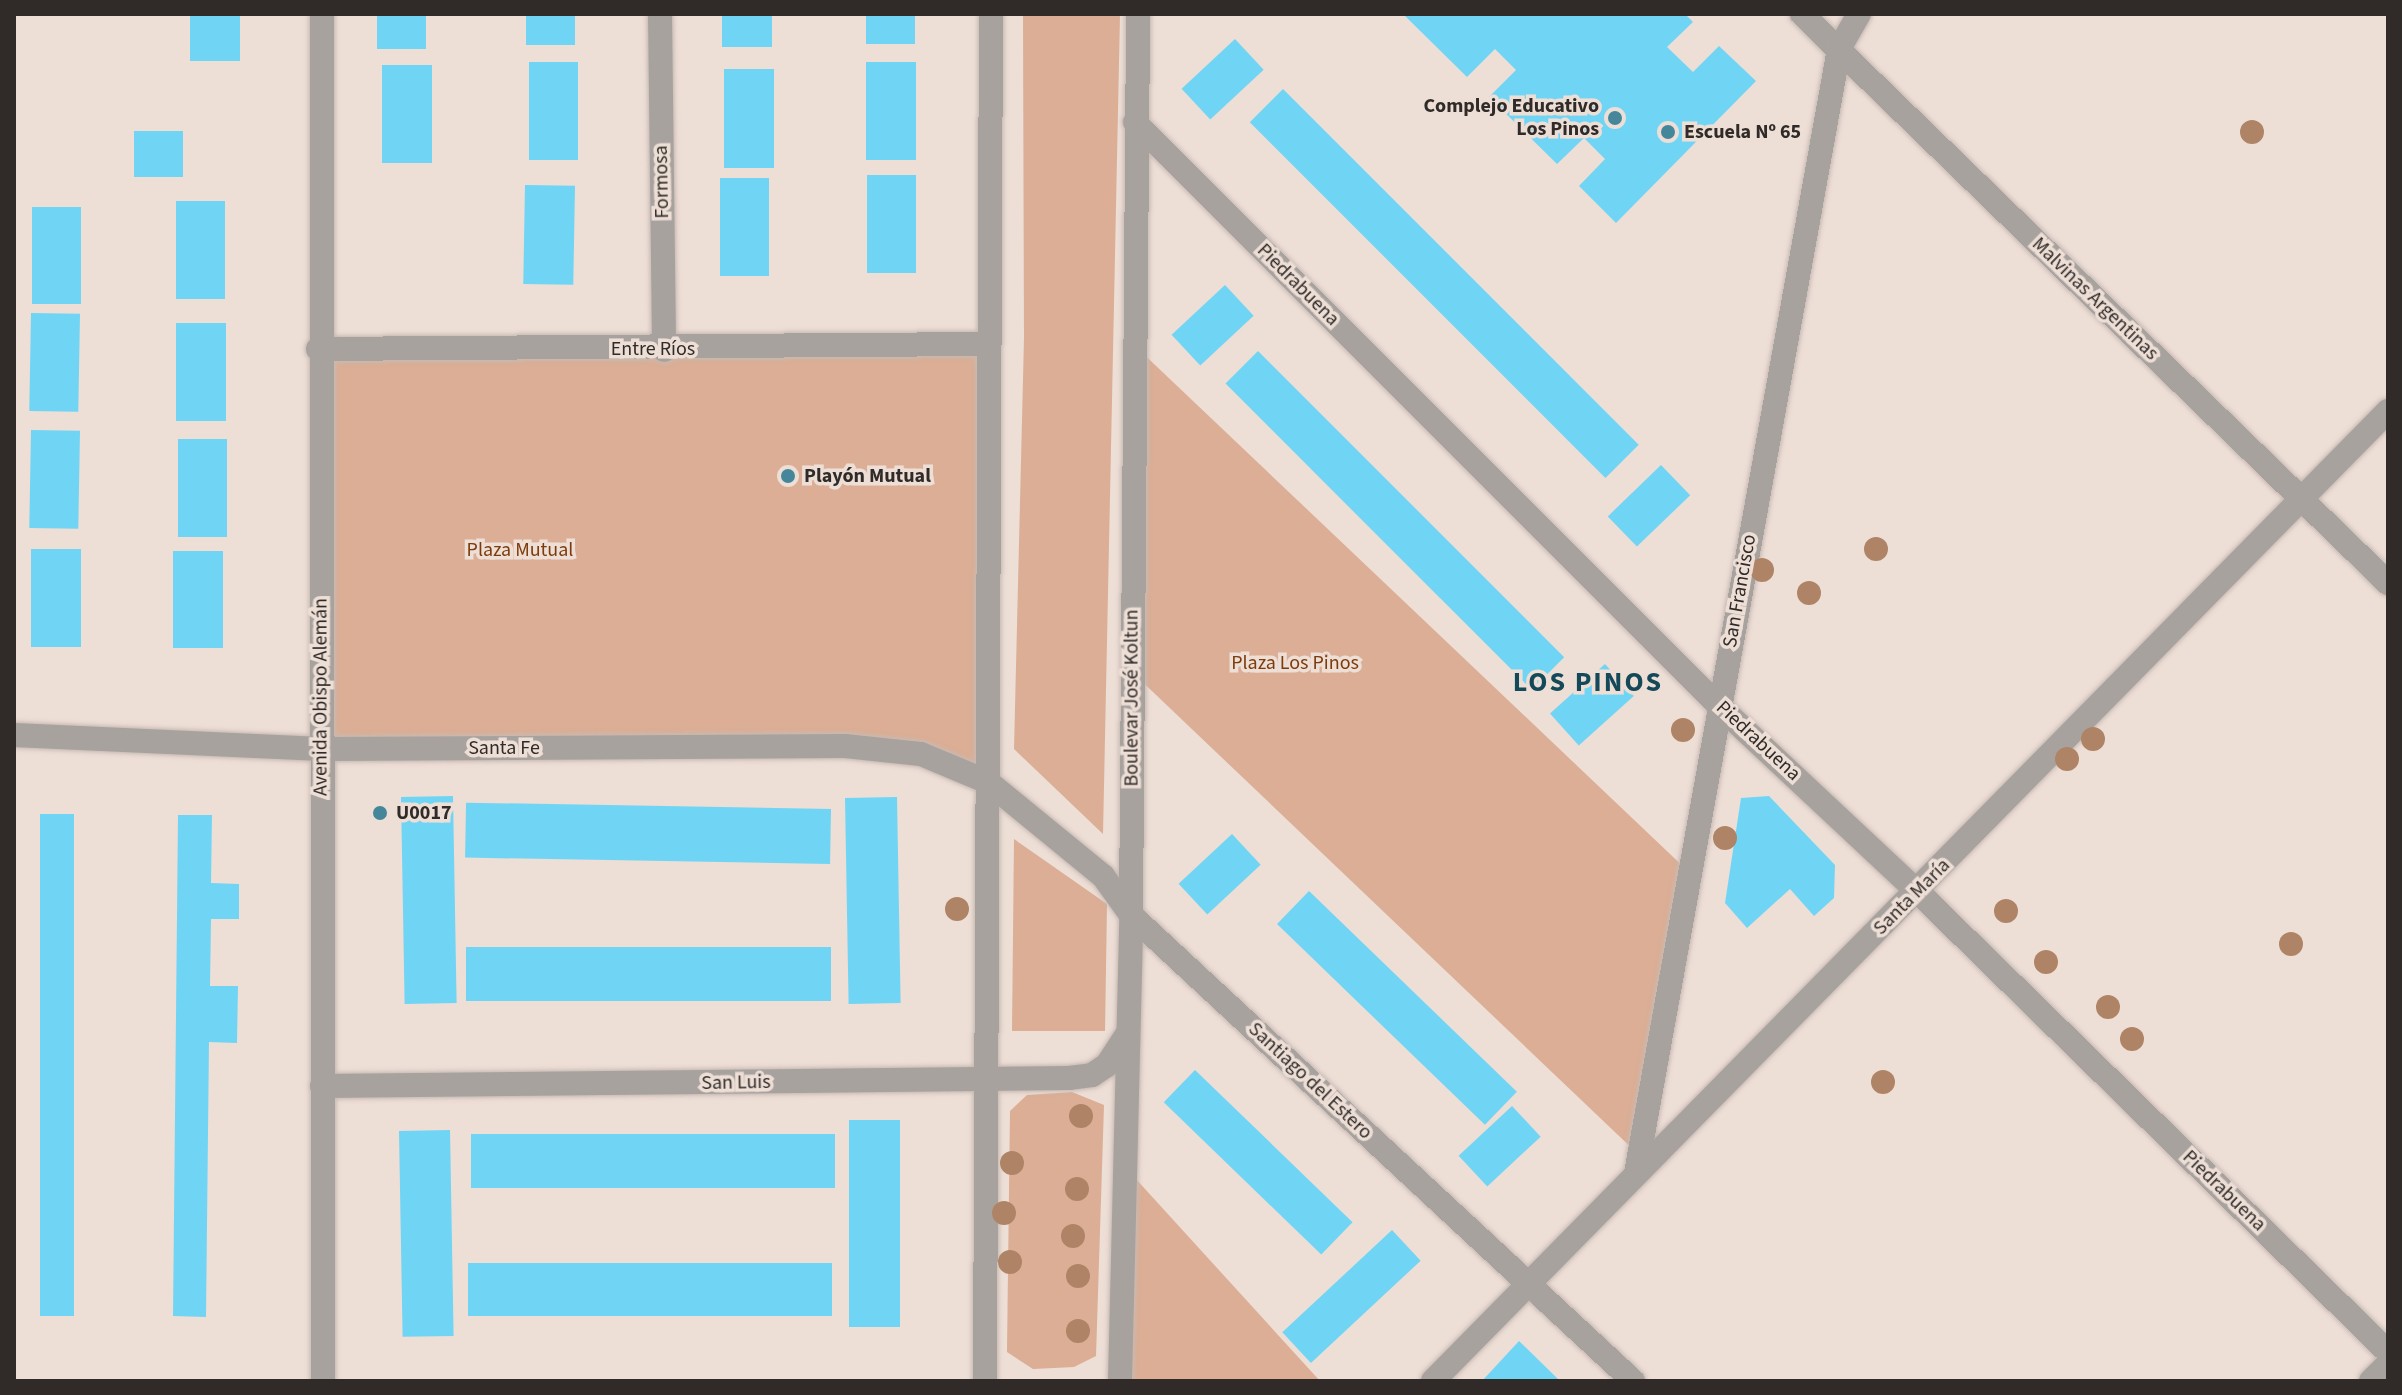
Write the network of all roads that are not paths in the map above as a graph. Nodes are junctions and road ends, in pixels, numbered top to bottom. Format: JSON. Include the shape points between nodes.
{"nodes":[{"id":1,"x":322,"y":14,"type":"edge"},
{"id":2,"x":660,"y":14,"type":"edge"},
{"id":3,"x":991,"y":14,"type":"edge"},
{"id":4,"x":1138,"y":14,"type":"edge"},
{"id":5,"x":1802,"y":14,"type":"edge"},
{"id":6,"x":1859,"y":14,"type":"edge"},
{"id":7,"x":1839,"y":49,"type":"junction"},
{"id":8,"x":1135,"y":122,"type":"junction"},
{"id":9,"x":988,"y":344,"type":"junction"},
{"id":10,"x":318,"y":349,"type":"junction"},
{"id":11,"x":664,"y":350,"type":"junction"},
{"id":12,"x":2388,"y":411,"type":"edge"},
{"id":13,"x":2300,"y":498,"type":"junction"},
{"id":14,"x":2388,"y":583,"type":"edge"},
{"id":15,"x":1719,"y":706,"type":"junction"},
{"id":16,"x":14,"y":735,"type":"edge"},
{"id":17,"x":322,"y":749,"type":"junction"},
{"id":18,"x":988,"y":782,"type":"junction"},
{"id":19,"x":1918,"y":892,"type":"junction"},
{"id":20,"x":1131,"y":915,"type":"junction"},
{"id":21,"x":1128,"y":1032,"type":"junction"},
{"id":22,"x":985,"y":1080,"type":"junction"},
{"id":23,"x":322,"y":1086,"type":"junction"},
{"id":24,"x":1636,"y":1173,"type":"junction"},
{"id":25,"x":1528,"y":1282,"type":"junction"},
{"id":26,"x":2388,"y":1352,"type":"edge"},
{"id":27,"x":2388,"y":1364,"type":"edge"},
{"id":28,"x":1623,"y":1378,"type":"edge"},
{"id":29,"x":323,"y":1381,"type":"edge"},
{"id":30,"x":985,"y":1381,"type":"edge"},
{"id":31,"x":1120,"y":1381,"type":"edge"},
{"id":32,"x":1433,"y":1381,"type":"edge"},
{"id":33,"x":2371,"y":1381,"type":"edge"}],
"edges":[{"from":1,"to":10,"type":"street","name":"Avenida Obispo Alemán"},
{"from":2,"to":11,"type":"street","name":"Formosa"},
{"from":3,"to":9,"type":"street"},
{"from":4,"to":8,"type":"street","name":"Boulevar José Koltun"},
{"from":5,"to":7,"type":"street","name":"Malvinas Argentinas"},
{"from":6,"to":7,"type":"street","name":"San Francisco"},
{"from":7,"to":13,"type":"street","name":"Malvinas Argentinas"},
{"from":7,"to":15,"type":"street","name":"San Francisco"},
{"from":8,"to":15,"type":"street","name":"Piedrabuena"},
{"from":8,"to":20,"type":"street","name":"Boulevar José Koltun"},
{"from":9,"to":11,"type":"street","name":"Entre Ríos"},
{"from":9,"to":18,"type":"street"},
{"from":10,"to":11,"type":"street","name":"Entre Ríos"},
{"from":10,"to":17,"type":"street","name":"Avenida Obispo Alemán"},
{"from":12,"to":13,"type":"street","name":"Santa María"},
{"from":13,"to":14,"type":"street","name":"Malvinas Argentinas"},
{"from":13,"to":19,"type":"street","name":"Santa María"},
{"from":15,"to":19,"type":"street","name":"Piedrabuena"},
{"from":15,"to":24,"type":"street","name":"San Francisco"},
{"from":16,"to":17,"type":"street","name":"Santa Fe"},
{"from":17,"to":18,"type":"street","name":"Santa Fe","via":[[845,746],[921,754]]},
{"from":17,"to":23,"type":"street","name":"Avenida Obispo Alemán"},
{"from":18,"to":20,"type":"street","name":"Santiago del Estero","via":[[1103,876]]},
{"from":18,"to":22,"type":"street"},
{"from":19,"to":24,"type":"street","name":"Santa María"},
{"from":19,"to":26,"type":"street","name":"Piedrabuena"},
{"from":20,"to":21,"type":"street","name":"Boulevar José Koltun"},
{"from":20,"to":25,"type":"street","name":"Santiago del Estero"},
{"from":21,"to":22,"type":"street","name":"San Luis","via":[[1107,1065],[1092,1075]]},
{"from":21,"to":31,"type":"street","name":"Boulevar José Koltun"},
{"from":22,"to":23,"type":"street","name":"San Luis"},
{"from":22,"to":30,"type":"street"},
{"from":23,"to":29,"type":"street","name":"Avenida Obispo Alemán"},
{"from":24,"to":25,"type":"street","name":"Santa María"},
{"from":25,"to":28,"type":"street","name":"Santiago del Estero"},
{"from":25,"to":32,"type":"street","name":"Santa María"},
{"from":27,"to":33,"type":"street"}]}
